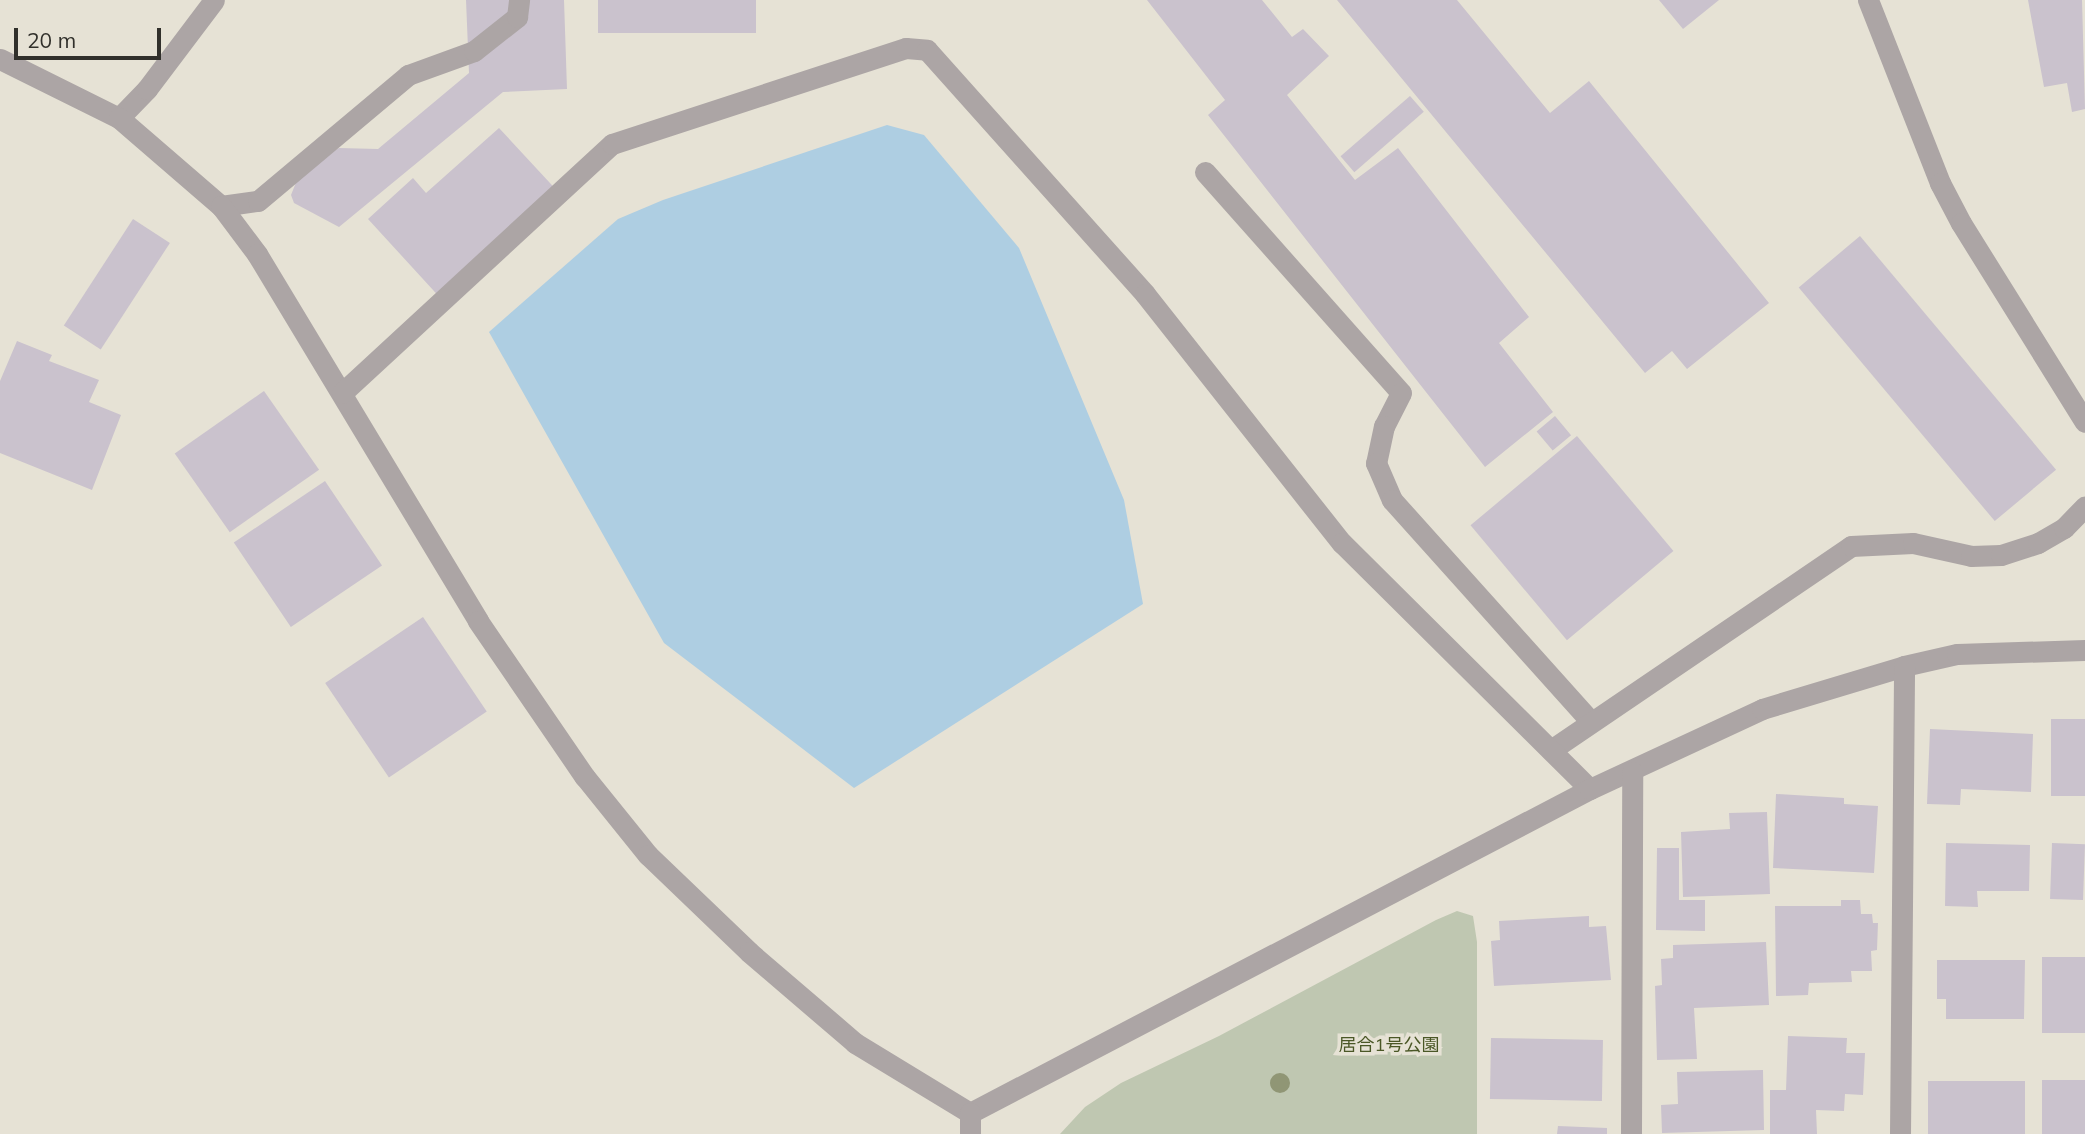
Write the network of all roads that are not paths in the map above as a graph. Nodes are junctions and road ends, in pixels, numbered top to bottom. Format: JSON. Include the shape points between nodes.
{"nodes":[{"id":1,"x":214,"y":0,"type":"edge"},
{"id":2,"x":519,"y":0,"type":"edge"},
{"id":3,"x":1868,"y":0,"type":"edge"},
{"id":4,"x":0,"y":59,"type":"edge"},
{"id":5,"x":119,"y":118,"type":"junction"},
{"id":6,"x":1205,"y":172,"type":"dead end"},
{"id":7,"x":221,"y":206,"type":"junction"},
{"id":8,"x":342,"y":393,"type":"junction"},
{"id":9,"x":2085,"y":422,"type":"edge"},
{"id":10,"x":2085,"y":506,"type":"edge"},
{"id":11,"x":2085,"y":650,"type":"edge"},
{"id":12,"x":1904,"y":666,"type":"junction"},
{"id":13,"x":1591,"y":722,"type":"junction"},
{"id":14,"x":1551,"y":750,"type":"junction"},
{"id":15,"x":1632,"y":772,"type":"junction"},
{"id":16,"x":1590,"y":789,"type":"junction"},
{"id":17,"x":970,"y":1123,"type":"edge"},
{"id":18,"x":1631,"y":1134,"type":"edge"},
{"id":19,"x":1900,"y":1134,"type":"edge"}],
"edges":[{"from":1,"to":5,"type":"street","via":[[147,89]]},
{"from":2,"to":7,"type":"street","via":[[517,17],[474,51],[408,75],[258,201]]},
{"from":3,"to":9,"type":"street","via":[[1940,183]]},
{"from":4,"to":5,"type":"street"},
{"from":5,"to":7,"type":"street"},
{"from":6,"to":13,"type":"street","via":[[1401,393],[1384,426],[1376,463],[1391,500]]},
{"from":7,"to":8,"type":"street","via":[[257,254]]},
{"from":8,"to":14,"type":"street","via":[[612,144],[906,48],[927,50],[1145,294],[1342,543]]},
{"from":8,"to":17,"type":"street","via":[[478,621],[584,777],[648,855],[748,952],[855,1042]]},
{"from":10,"to":13,"type":"street","via":[[2046,538],[2001,555],[1971,556],[1913,543],[1851,545]]},
{"from":11,"to":12,"type":"street","via":[[1957,654]]},
{"from":12,"to":15,"type":"street","via":[[1762,709]]},
{"from":12,"to":19,"type":"street"},
{"from":13,"to":14,"type":"street"},
{"from":14,"to":16,"type":"street"},
{"from":15,"to":16,"type":"street"},
{"from":15,"to":18,"type":"street"},
{"from":16,"to":17,"type":"street"}]}
